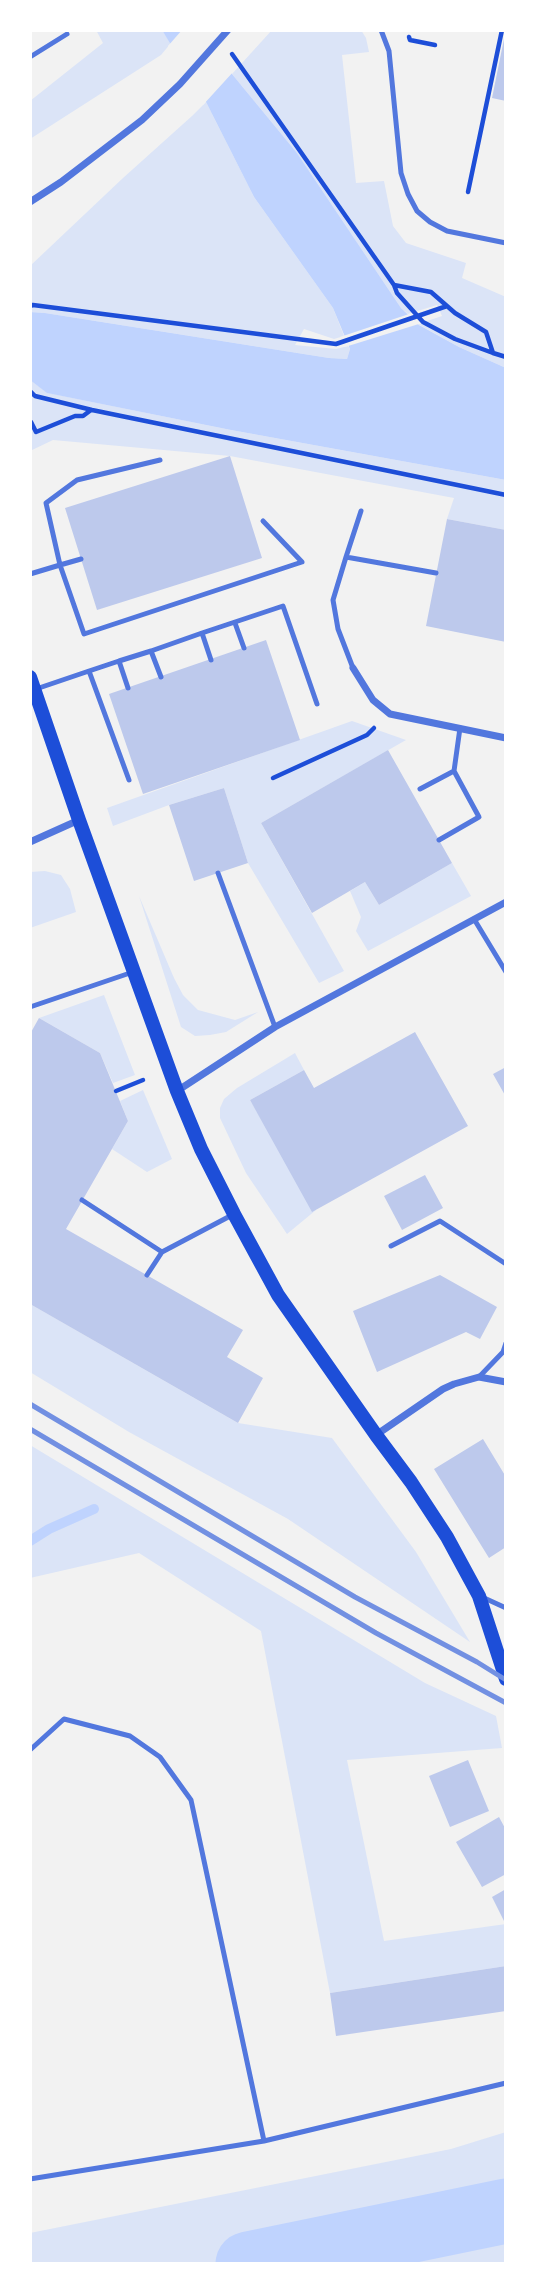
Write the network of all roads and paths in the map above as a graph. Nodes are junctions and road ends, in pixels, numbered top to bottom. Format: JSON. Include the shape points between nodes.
{"nodes":[{"id":1,"x":228,"y":30,"type":"edge"},
{"id":2,"x":381,"y":30,"type":"edge"},
{"id":3,"x":407,"y":30,"type":"edge"},
{"id":4,"x":502,"y":30,"type":"edge"},
{"id":5,"x":67,"y":34,"type":"dead end"},
{"id":6,"x":435,"y":45,"type":"dead end"},
{"id":7,"x":232,"y":52,"type":"dead end"},
{"id":8,"x":30,"y":57,"type":"edge"},
{"id":9,"x":468,"y":192,"type":"dead end"},
{"id":10,"x":30,"y":202,"type":"edge"},
{"id":11,"x":506,"y":243,"type":"edge"},
{"id":12,"x":394,"y":285,"type":"junction"},
{"id":13,"x":30,"y":306,"type":"edge"},
{"id":14,"x":447,"y":306,"type":"junction"},
{"id":15,"x":493,"y":353,"type":"junction"},
{"id":16,"x":506,"y":357,"type":"edge"},
{"id":17,"x":30,"y":391,"type":"edge"},
{"id":18,"x":92,"y":410,"type":"junction"},
{"id":19,"x":30,"y":422,"type":"edge"},
{"id":20,"x":160,"y":460,"type":"dead end"},
{"id":21,"x":506,"y":495,"type":"edge"},
{"id":22,"x":361,"y":511,"type":"dead end"},
{"id":23,"x":263,"y":522,"type":"dead end"},
{"id":24,"x":346,"y":557,"type":"junction"},
{"id":25,"x":81,"y":559,"type":"dead end"},
{"id":26,"x":61,"y":565,"type":"junction"},
{"id":27,"x":436,"y":573,"type":"dead end"},
{"id":28,"x":30,"y":574,"type":"edge"},
{"id":29,"x":235,"y":623,"type":"junction"},
{"id":30,"x":202,"y":634,"type":"junction"},
{"id":31,"x":244,"y":648,"type":"dead end"},
{"id":32,"x":151,"y":651,"type":"junction"},
{"id":33,"x":211,"y":660,"type":"dead end"},
{"id":34,"x":119,"y":661,"type":"junction"},
{"id":35,"x":354,"y":668,"type":"joint"},
{"id":36,"x":89,"y":671,"type":"junction"},
{"id":37,"x":160,"y":677,"type":"dead end"},
{"id":38,"x":32,"y":683,"type":"edge"},
{"id":39,"x":128,"y":688,"type":"dead end"},
{"id":40,"x":317,"y":704,"type":"dead end"},
{"id":41,"x":390,"y":713,"type":"junction"},
{"id":42,"x":460,"y":728,"type":"junction"},
{"id":43,"x":506,"y":738,"type":"edge"},
{"id":44,"x":454,"y":771,"type":"junction"},
{"id":45,"x":273,"y":778,"type":"dead end"},
{"id":46,"x":129,"y":780,"type":"dead end"},
{"id":47,"x":420,"y":789,"type":"dead end"},
{"id":48,"x":79,"y":820,"type":"junction"},
{"id":49,"x":439,"y":840,"type":"dead end"},
{"id":50,"x":30,"y":842,"type":"edge"},
{"id":51,"x":218,"y":873,"type":"dead end"},
{"id":52,"x":506,"y":902,"type":"edge"},
{"id":53,"x":474,"y":919,"type":"junction"},
{"id":54,"x":135,"y":971,"type":"junction"},
{"id":55,"x":506,"y":972,"type":"edge"},
{"id":56,"x":30,"y":1007,"type":"edge"},
{"id":57,"x":275,"y":1027,"type":"junction"},
{"id":58,"x":144,"y":1080,"type":"dead end"},
{"id":59,"x":116,"y":1091,"type":"dead end"},
{"id":60,"x":177,"y":1091,"type":"junction"},
{"id":61,"x":82,"y":1200,"type":"dead end"},
{"id":62,"x":234,"y":1214,"type":"junction"},
{"id":63,"x":391,"y":1246,"type":"dead end"},
{"id":64,"x":162,"y":1252,"type":"junction"},
{"id":65,"x":506,"y":1264,"type":"edge"},
{"id":66,"x":147,"y":1275,"type":"dead end"},
{"id":67,"x":506,"y":1343,"type":"edge"},
{"id":68,"x":479,"y":1377,"type":"junction"},
{"id":69,"x":506,"y":1382,"type":"edge"},
{"id":70,"x":376,"y":1435,"type":"junction"},
{"id":71,"x":479,"y":1596,"type":"junction"},
{"id":72,"x":506,"y":1608,"type":"edge"},
{"id":73,"x":506,"y":1679,"type":"edge"},
{"id":74,"x":30,"y":1750,"type":"edge"},
{"id":75,"x":506,"y":2082,"type":"edge"},
{"id":76,"x":264,"y":2141,"type":"junction"},
{"id":77,"x":30,"y":2179,"type":"edge"}],
"edges":[{"from":1,"to":10,"type":"street","via":[[132,128]]},
{"from":2,"to":11,"type":"lane","via":[[389,51],[401,173],[417,211],[447,231]]},
{"from":3,"to":6,"type":"path","via":[[410,40]]},
{"from":4,"to":9,"type":"path"},
{"from":5,"to":8,"type":"lane"},
{"from":7,"to":12,"type":"path"},
{"from":12,"to":14,"type":"path","via":[[431,292]]},
{"from":12,"to":15,"type":"path","via":[[423,322]]},
{"from":13,"to":14,"type":"path","via":[[336,344]]},
{"from":14,"to":15,"type":"path","via":[[486,332]]},
{"from":15,"to":16,"type":"path"},
{"from":17,"to":18,"type":"path"},
{"from":18,"to":19,"type":"path","via":[[36,432]]},
{"from":18,"to":21,"type":"path"},
{"from":20,"to":26,"type":"lane","via":[[77,480],[46,503]]},
{"from":22,"to":24,"type":"lane"},
{"from":23,"to":26,"type":"lane","via":[[302,562],[84,634]]},
{"from":24,"to":27,"type":"lane"},
{"from":24,"to":35,"type":"lane","via":[[333,600],[338,629]]},
{"from":25,"to":26,"type":"lane"},
{"from":26,"to":28,"type":"lane"},
{"from":29,"to":30,"type":"lane"},
{"from":29,"to":31,"type":"lane"},
{"from":29,"to":40,"type":"lane","via":[[283,606]]},
{"from":30,"to":32,"type":"lane"},
{"from":30,"to":33,"type":"lane"},
{"from":32,"to":34,"type":"lane"},
{"from":32,"to":37,"type":"lane"},
{"from":34,"to":36,"type":"lane"},
{"from":34,"to":39,"type":"lane"},
{"from":35,"to":41,"type":"street","via":[[373,699]]},
{"from":36,"to":38,"type":"lane"},
{"from":36,"to":46,"type":"lane"},
{"from":38,"to":48,"type":"main road"},
{"from":41,"to":42,"type":"street"},
{"from":41,"to":45,"type":"path","via":[[367,735]]},
{"from":42,"to":43,"type":"street"},
{"from":42,"to":44,"type":"lane"},
{"from":44,"to":47,"type":"lane"},
{"from":44,"to":49,"type":"lane","via":[[479,817]]},
{"from":48,"to":50,"type":"street"},
{"from":48,"to":54,"type":"main road"},
{"from":51,"to":57,"type":"lane"},
{"from":52,"to":53,"type":"street"},
{"from":53,"to":55,"type":"lane"},
{"from":53,"to":57,"type":"street"},
{"from":54,"to":56,"type":"lane"},
{"from":54,"to":60,"type":"main road"},
{"from":57,"to":60,"type":"street"},
{"from":58,"to":59,"type":"path"},
{"from":60,"to":62,"type":"main road"},
{"from":61,"to":64,"type":"lane"},
{"from":62,"to":64,"type":"lane"},
{"from":62,"to":70,"type":"main road","via":[[278,1295]]},
{"from":63,"to":65,"type":"lane","via":[[440,1221]]},
{"from":64,"to":66,"type":"lane"},
{"from":67,"to":68,"type":"lane"},
{"from":68,"to":69,"type":"street"},
{"from":68,"to":70,"type":"street","via":[[443,1389]]},
{"from":70,"to":71,"type":"main road","via":[[447,1537]]},
{"from":71,"to":72,"type":"lane"},
{"from":71,"to":73,"type":"main road"},
{"from":74,"to":76,"type":"lane","via":[[64,1719],[130,1736],[160,1757],[191,1800]]},
{"from":75,"to":76,"type":"lane"},
{"from":76,"to":77,"type":"lane"}]}
